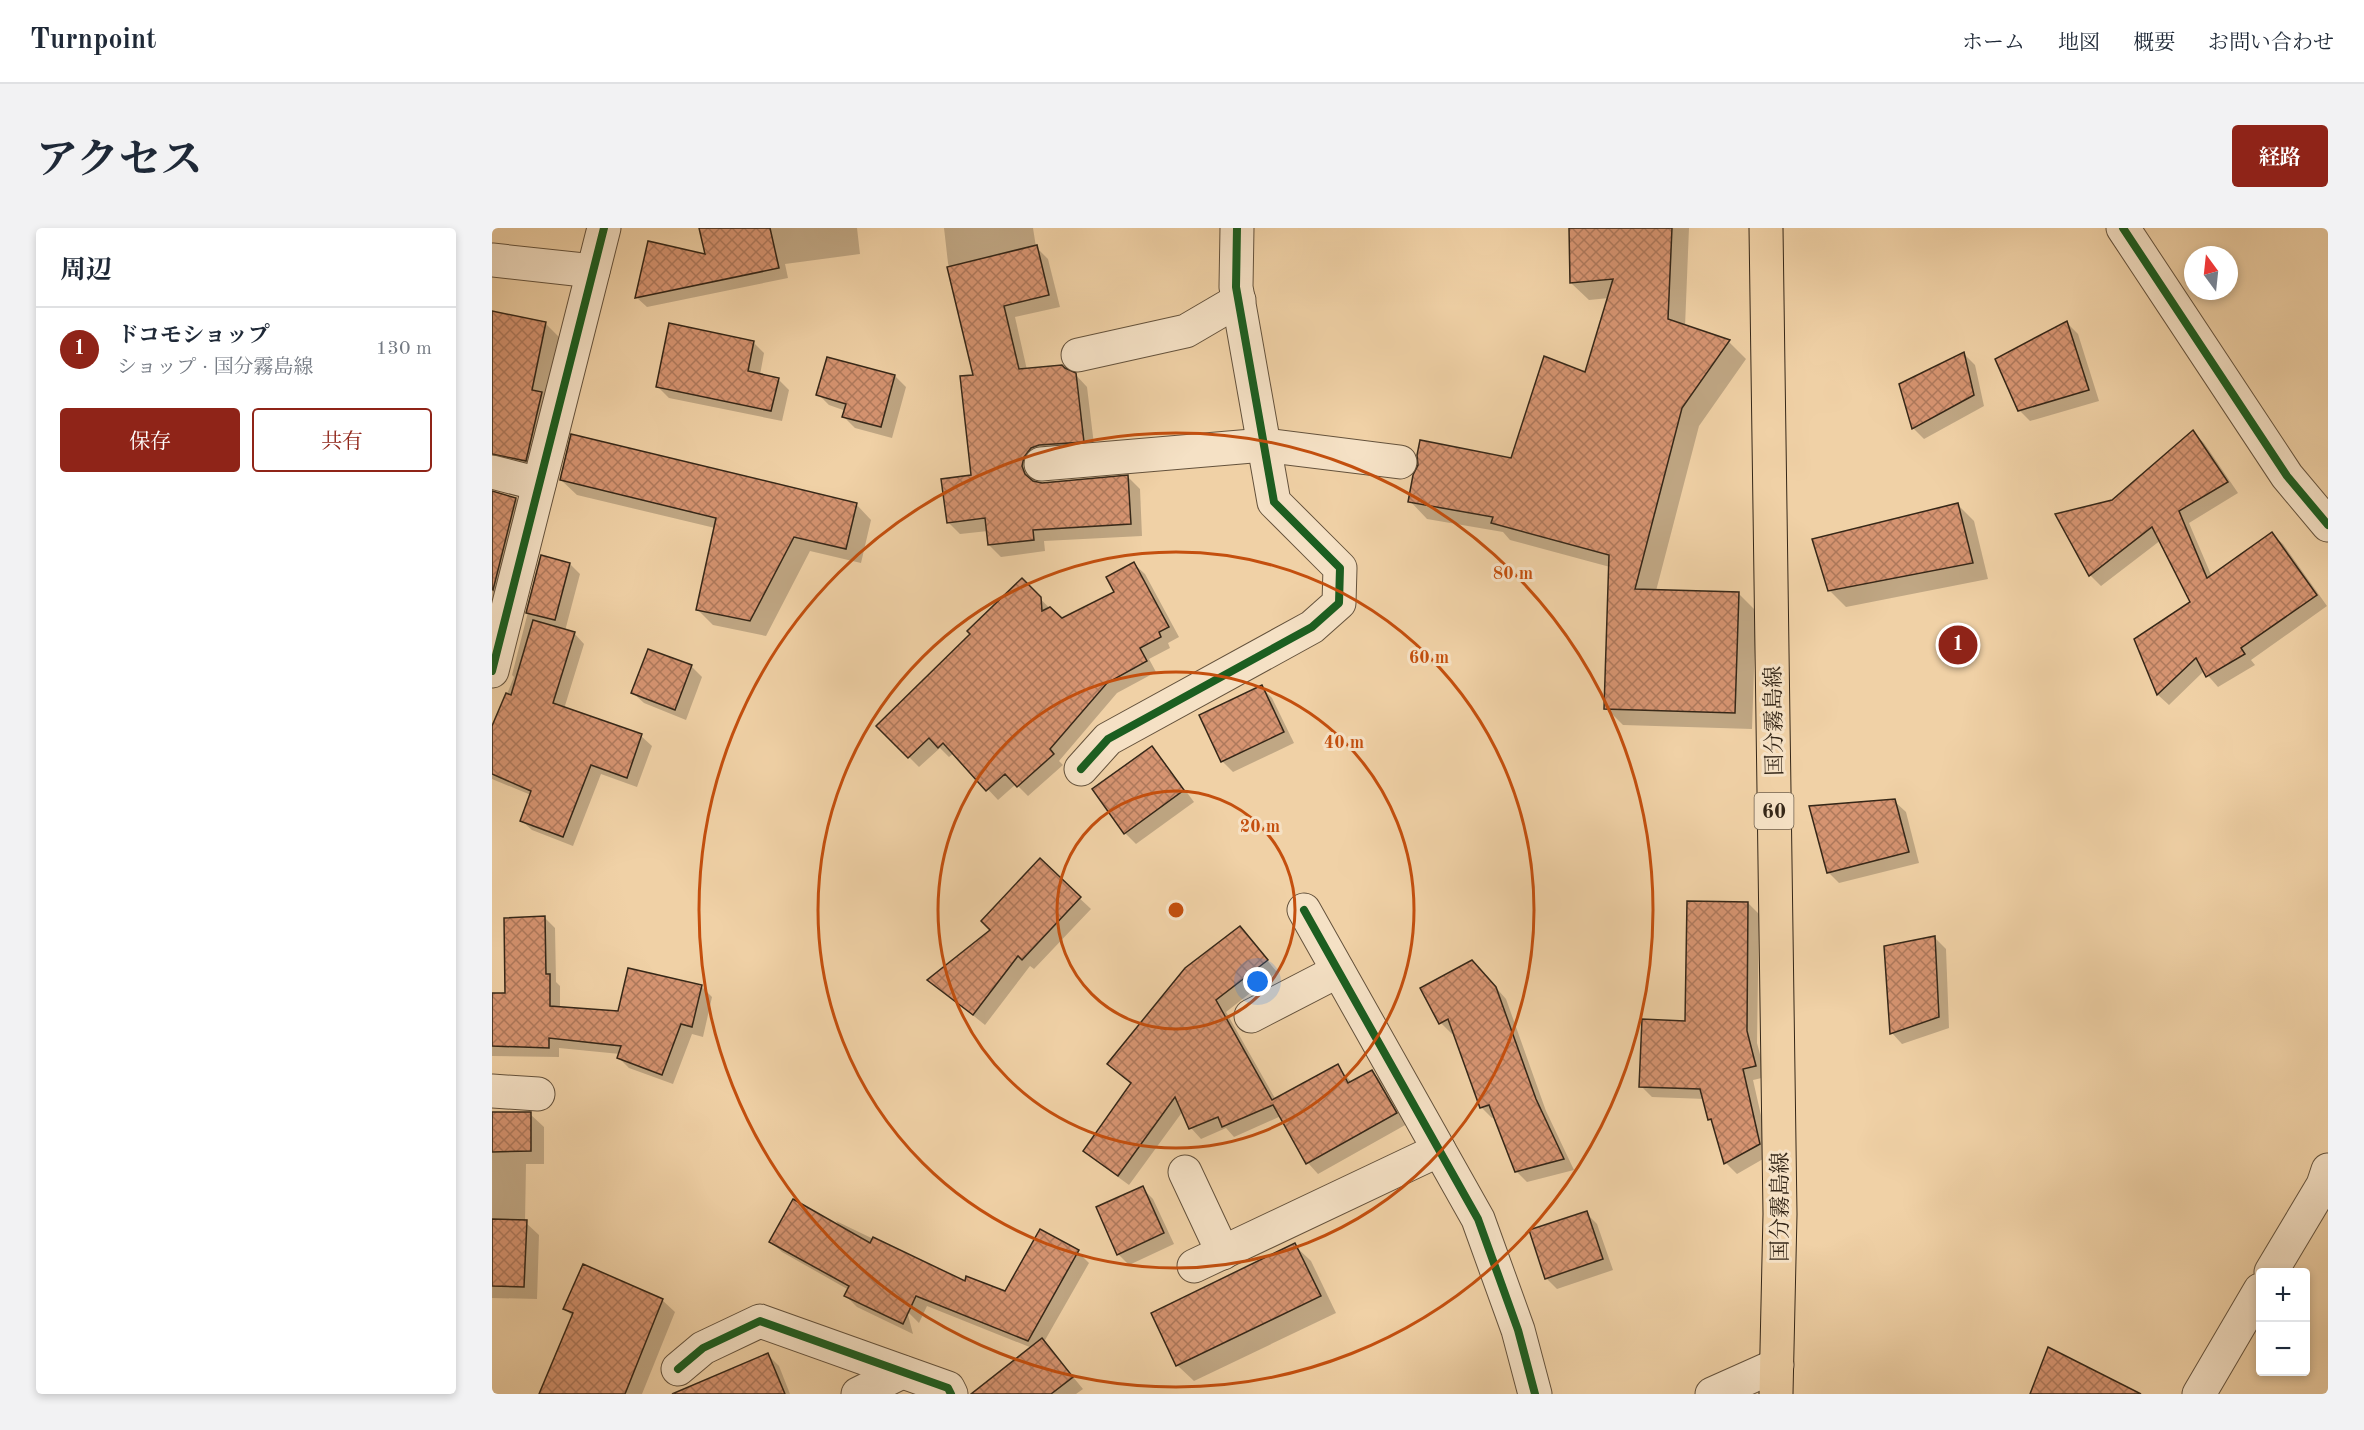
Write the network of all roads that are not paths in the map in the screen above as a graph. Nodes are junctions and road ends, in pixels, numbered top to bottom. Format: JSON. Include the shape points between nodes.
{"nodes":[{"id":1,"x":604,"y":228,"type":"edge"},
{"id":2,"x":1237,"y":228,"type":"edge"},
{"id":3,"x":1766,"y":228,"type":"edge"},
{"id":4,"x":2123,"y":228,"type":"edge"},
{"id":5,"x":492,"y":260,"type":"edge"},
{"id":6,"x":593,"y":271,"type":"junction"},
{"id":7,"x":1239,"y":300,"type":"junction"},
{"id":8,"x":1078,"y":355,"type":"dead end"},
{"id":9,"x":1264,"y":445,"type":"junction"},
{"id":10,"x":1400,"y":462,"type":"dead end"},
{"id":11,"x":1041,"y":464,"type":"dead end"},
{"id":12,"x":492,"y":472,"type":"edge"},
{"id":13,"x":539,"y":484,"type":"junction"},
{"id":14,"x":2328,"y":525,"type":"edge"},
{"id":15,"x":492,"y":671,"type":"edge"},
{"id":16,"x":1081,"y":769,"type":"dead end"},
{"id":17,"x":1304,"y":910,"type":"dead end"},
{"id":18,"x":1338,"y":971,"type":"junction"},
{"id":19,"x":1251,"y":1016,"type":"dead end"},
{"id":20,"x":492,"y":1091,"type":"edge"},
{"id":21,"x":538,"y":1094,"type":"dead end"},
{"id":22,"x":1439,"y":1150,"type":"junction"},
{"id":23,"x":2328,"y":1170,"type":"edge"},
{"id":24,"x":1185,"y":1172,"type":"dead end"},
{"id":25,"x":2273,"y":1268,"type":"edge"},
{"id":26,"x":2256,"y":1297,"type":"edge"},
{"id":27,"x":678,"y":1369,"type":"dead end"},
{"id":28,"x":902,"y":1372,"type":"junction"},
{"id":29,"x":1776,"y":1380,"type":"edge"},
{"id":30,"x":858,"y":1394,"type":"edge"},
{"id":31,"x":951,"y":1394,"type":"edge"},
{"id":32,"x":1535,"y":1394,"type":"edge"},
{"id":33,"x":1712,"y":1394,"type":"edge"},
{"id":34,"x":2199,"y":1394,"type":"edge"}],
"edges":[{"from":1,"to":6,"type":"street"},
{"from":2,"to":7,"type":"street"},
{"from":3,"to":29,"type":"main road","name":"国分霧島線","number":"60","via":[[1780,1214]]},
{"from":4,"to":14,"type":"street","via":[[2287,476]]},
{"from":5,"to":6,"type":"street"},
{"from":6,"to":13,"type":"street"},
{"from":7,"to":8,"type":"street","via":[[1186,332]]},
{"from":7,"to":9,"type":"street"},
{"from":9,"to":10,"type":"street"},
{"from":9,"to":11,"type":"street"},
{"from":9,"to":16,"type":"street","via":[[1275,502],[1340,568],[1339,603],[1312,627],[1108,740]]},
{"from":12,"to":13,"type":"street"},
{"from":13,"to":15,"type":"street"},
{"from":17,"to":18,"type":"street"},
{"from":18,"to":19,"type":"street"},
{"from":18,"to":22,"type":"street"},
{"from":20,"to":21,"type":"street"},
{"from":22,"to":24,"type":"street","via":[[1208,1259]]},
{"from":22,"to":32,"type":"street","via":[[1478,1219],[1518,1330]]},
{"from":23,"to":25,"type":"street"},
{"from":26,"to":34,"type":"street"},
{"from":27,"to":28,"type":"street","via":[[704,1348],[760,1321]]},
{"from":28,"to":30,"type":"street"},
{"from":28,"to":31,"type":"street","via":[[948,1388]]},
{"from":29,"to":33,"type":"street"}]}
